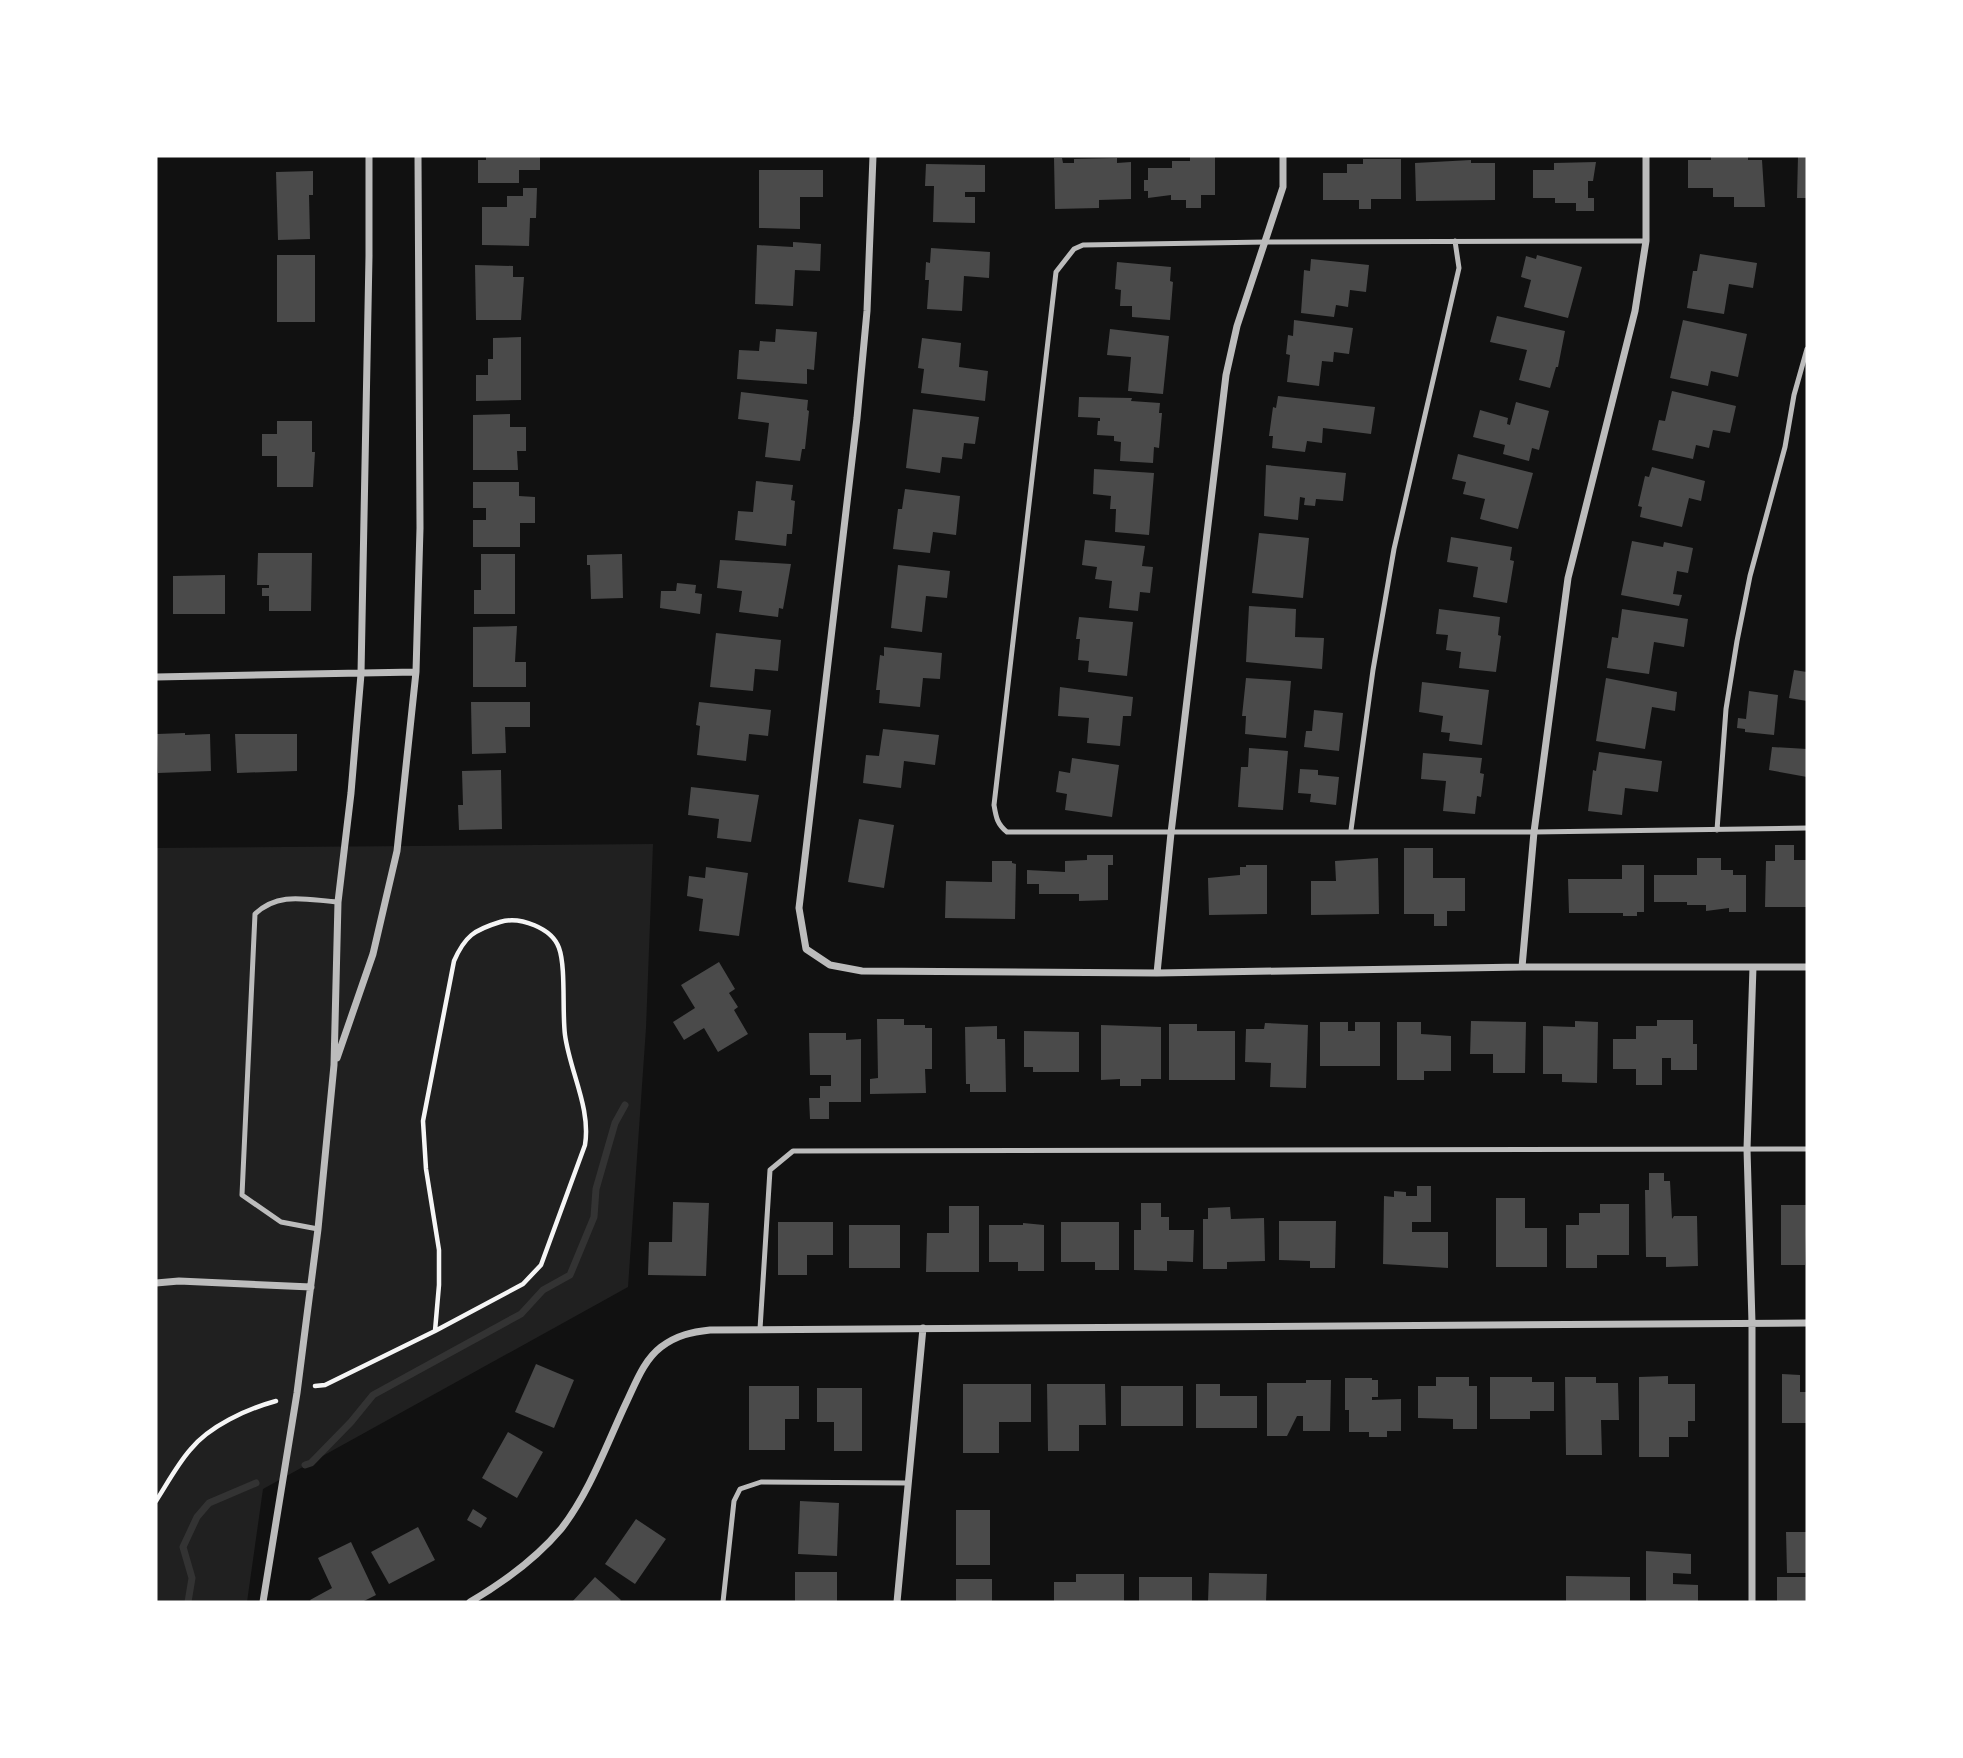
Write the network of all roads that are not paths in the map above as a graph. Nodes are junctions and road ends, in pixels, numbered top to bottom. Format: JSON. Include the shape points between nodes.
{"nodes":[{"id":1,"x":369,"y":156,"type":"edge"},
{"id":2,"x":418,"y":156,"type":"edge"},
{"id":3,"x":873,"y":156,"type":"edge"},
{"id":4,"x":1283,"y":156,"type":"edge"},
{"id":5,"x":1646,"y":156,"type":"edge"},
{"id":6,"x":1454,"y":241,"type":"junction"},
{"id":7,"x":1646,"y":241,"type":"junction"},
{"id":8,"x":1266,"y":242,"type":"junction"},
{"id":9,"x":1807,"y":349,"type":"edge"},
{"id":10,"x":416,"y":672,"type":"junction"},
{"id":11,"x":360,"y":674,"type":"junction"},
{"id":12,"x":156,"y":677,"type":"edge"},
{"id":13,"x":1807,"y":828,"type":"edge"},
{"id":14,"x":1352,"y":830,"type":"junction"},
{"id":15,"x":1717,"y":830,"type":"junction"},
{"id":16,"x":1534,"y":832,"type":"junction"},
{"id":17,"x":1171,"y":833,"type":"junction"},
{"id":18,"x":338,"y":902,"type":"junction"},
{"id":19,"x":1522,"y":967,"type":"junction"},
{"id":20,"x":1753,"y":967,"type":"junction"},
{"id":21,"x":1807,"y":967,"type":"edge"},
{"id":22,"x":1157,"y":973,"type":"junction"},
{"id":23,"x":334,"y":1065,"type":"junction"},
{"id":24,"x":1747,"y":1149,"type":"junction"},
{"id":25,"x":1807,"y":1149,"type":"edge"},
{"id":26,"x":318,"y":1229,"type":"junction"},
{"id":27,"x":156,"y":1283,"type":"edge"},
{"id":28,"x":311,"y":1287,"type":"junction"},
{"id":29,"x":1752,"y":1323,"type":"junction"},
{"id":30,"x":1807,"y":1323,"type":"edge"},
{"id":31,"x":923,"y":1328,"type":"junction"},
{"id":32,"x":760,"y":1329,"type":"junction"},
{"id":33,"x":908,"y":1483,"type":"junction"},
{"id":34,"x":263,"y":1602,"type":"edge"},
{"id":35,"x":470,"y":1602,"type":"edge"},
{"id":36,"x":723,"y":1602,"type":"edge"},
{"id":37,"x":897,"y":1602,"type":"edge"},
{"id":38,"x":1752,"y":1602,"type":"edge"}],
"edges":[{"from":1,"to":11,"type":"street"},
{"from":2,"to":10,"type":"street"},
{"from":3,"to":22,"type":"street","via":[[857,418],[799,908],[806,949],[830,965],[862,971]]},
{"from":4,"to":8,"type":"street","via":[[1283,187]]},
{"from":5,"to":7,"type":"street"},
{"from":6,"to":7,"type":"lane"},
{"from":6,"to":8,"type":"lane"},
{"from":6,"to":14,"type":"lane","via":[[1459,268],[1394,549]]},
{"from":7,"to":16,"type":"street","via":[[1635,311],[1568,578]]},
{"from":8,"to":17,"type":"street","via":[[1237,326],[1226,375]]},
{"from":8,"to":17,"type":"lane","via":[[1083,245],[1074,249],[1056,272],[996,818],[1007,832]]},
{"from":9,"to":15,"type":"lane","via":[[1737,641],[1726,709]]},
{"from":10,"to":11,"type":"street"},
{"from":10,"to":23,"type":"street","via":[[397,850],[373,954]]},
{"from":11,"to":12,"type":"street"},
{"from":11,"to":18,"type":"street"},
{"from":13,"to":15,"type":"lane"},
{"from":14,"to":16,"type":"lane"},
{"from":14,"to":17,"type":"lane"},
{"from":15,"to":16,"type":"lane"},
{"from":16,"to":19,"type":"street"},
{"from":17,"to":22,"type":"street"},
{"from":18,"to":23,"type":"street"},
{"from":18,"to":26,"type":"lane","via":[[283,898],[266,903],[255,914],[242,1195],[281,1222]]},
{"from":19,"to":20,"type":"street"},
{"from":19,"to":22,"type":"street"},
{"from":20,"to":21,"type":"street"},
{"from":20,"to":24,"type":"street"},
{"from":23,"to":26,"type":"street"},
{"from":24,"to":25,"type":"lane"},
{"from":24,"to":29,"type":"street"},
{"from":24,"to":32,"type":"lane","via":[[793,1151],[770,1170]]},
{"from":26,"to":28,"type":"street"},
{"from":27,"to":28,"type":"street"},
{"from":28,"to":34,"type":"street"},
{"from":29,"to":30,"type":"street"},
{"from":29,"to":31,"type":"street"},
{"from":29,"to":38,"type":"street"},
{"from":31,"to":32,"type":"street"},
{"from":31,"to":33,"type":"street"},
{"from":32,"to":35,"type":"street","via":[[683,1333],[660,1348],[644,1366],[583,1495],[561,1528],[509,1578]]},
{"from":33,"to":36,"type":"lane","via":[[761,1482],[740,1489],[734,1501]]},
{"from":33,"to":37,"type":"street"}]}
